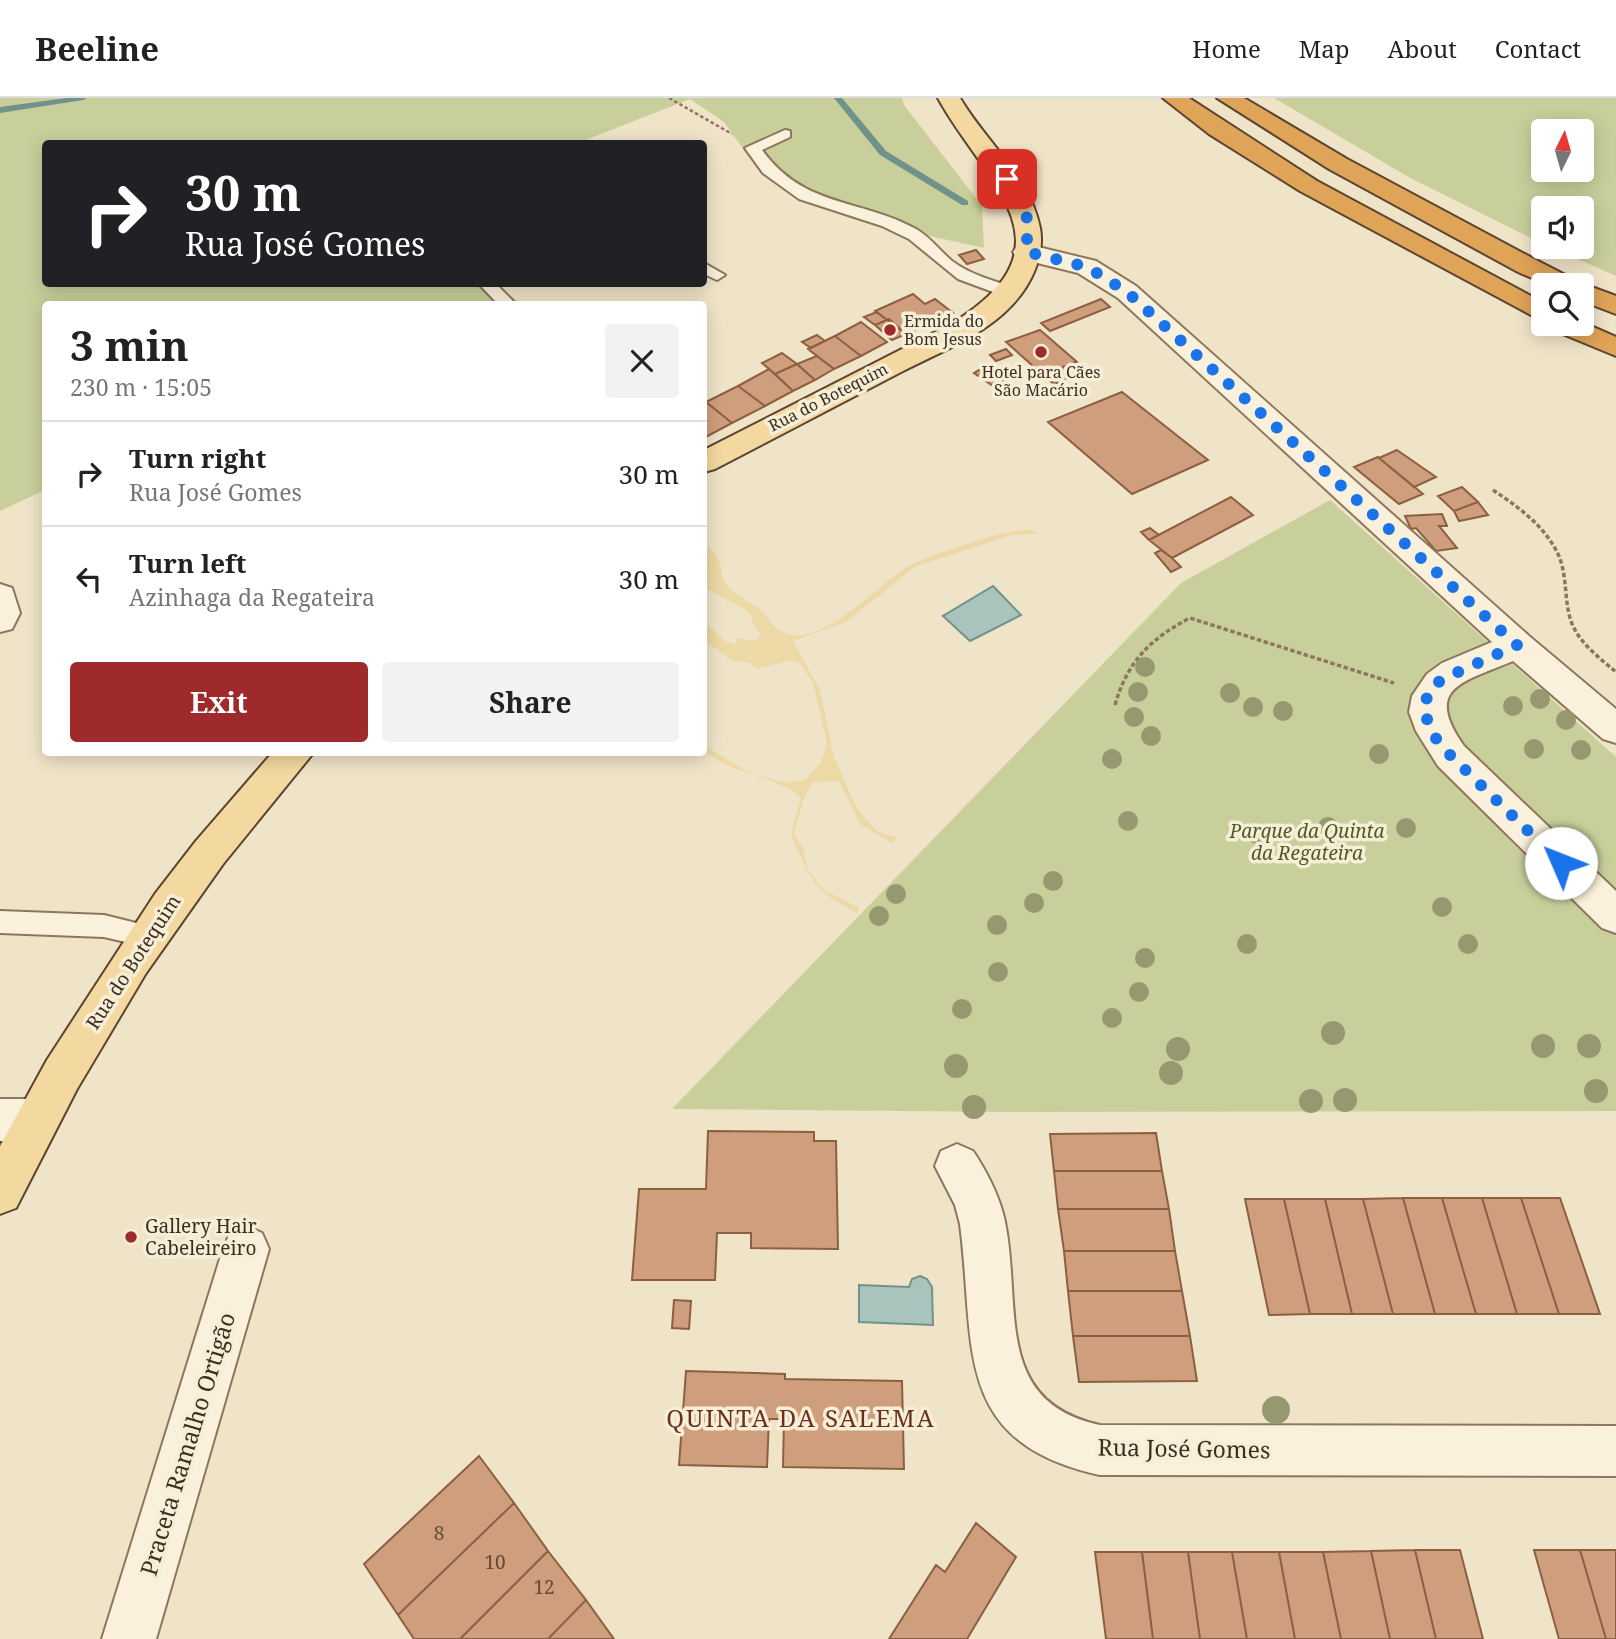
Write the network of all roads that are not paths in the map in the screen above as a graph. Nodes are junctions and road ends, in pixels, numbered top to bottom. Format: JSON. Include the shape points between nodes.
{"nodes":[{"id":1,"x":949,"y":98,"type":"edge"},
{"id":2,"x":1174,"y":98,"type":"edge"},
{"id":3,"x":1228,"y":98,"type":"edge"},
{"id":4,"x":785,"y":134,"type":"dead end"},
{"id":5,"x":1027,"y":252,"type":"junction"},
{"id":6,"x":1542,"y":273,"type":"edge"},
{"id":7,"x":490,"y":287,"type":"edge"},
{"id":8,"x":1010,"y":292,"type":"junction"},
{"id":9,"x":1594,"y":296,"type":"edge"},
{"id":10,"x":504,"y":301,"type":"edge"},
{"id":11,"x":1616,"y":306,"type":"edge"},
{"id":12,"x":1531,"y":307,"type":"edge"},
{"id":13,"x":1591,"y":336,"type":"edge"},
{"id":14,"x":1616,"y":347,"type":"edge"},
{"id":15,"x":707,"y":459,"type":"edge"},
{"id":16,"x":0,"y":596,"type":"edge"},
{"id":17,"x":0,"y":620,"type":"edge"},
{"id":18,"x":1517,"y":645,"type":"junction"},
{"id":19,"x":1616,"y":729,"type":"edge"},
{"id":20,"x":293,"y":756,"type":"edge"},
{"id":21,"x":1616,"y":916,"type":"edge"},
{"id":22,"x":0,"y":922,"type":"edge"},
{"id":23,"x":147,"y":936,"type":"junction"},
{"id":24,"x":18,"y":1120,"type":"edge"},
{"id":25,"x":957,"y":1166,"type":"dead end"},
{"id":26,"x":0,"y":1192,"type":"edge"},
{"id":27,"x":246,"y":1249,"type":"dead end"},
{"id":28,"x":1616,"y":1451,"type":"edge"},
{"id":29,"x":130,"y":1639,"type":"edge"}],
"edges":[{"from":1,"to":5,"type":"main road","name":"Rua do Botequim","via":[[1019,198],[1027,218]]},
{"from":2,"to":12,"type":"highway","via":[[1348,209]]},
{"from":3,"to":6,"type":"highway","via":[[1338,164]]},
{"from":4,"to":8,"type":"lane","via":[[753,148],[764,166],[804,195],[908,232],[950,267]]},
{"from":5,"to":8,"type":"main road","name":"Rua do Botequim"},
{"from":5,"to":18,"type":"street","via":[[1087,267],[1127,292]]},
{"from":7,"to":10,"type":"lane"},
{"from":8,"to":15,"type":"main road","name":"Rua do Botequim","via":[[961,330]]},
{"from":9,"to":11,"type":"highway"},
{"from":13,"to":14,"type":"highway"},
{"from":16,"to":17,"type":"street"},
{"from":18,"to":19,"type":"street"},
{"from":18,"to":21,"type":"street","via":[[1441,680],[1428,692],[1424,711],[1433,735],[1451,756]]},
{"from":20,"to":23,"type":"main road","name":"Rua do Botequim","via":[[209,852]]},
{"from":22,"to":23,"type":"lane","via":[[104,926]]},
{"from":23,"to":24,"type":"main road","name":"Rua do Botequim"},
{"from":24,"to":26,"type":"main road","name":"Rua do Botequim"},
{"from":25,"to":28,"type":"street","name":"Rua José Gomes","via":[[978,1205],[983,1227],[993,1346],[1003,1383],[1022,1413],[1058,1439],[1100,1450]]},
{"from":27,"to":29,"type":"street","name":"Praceta Ramalho Ortigão"}]}
